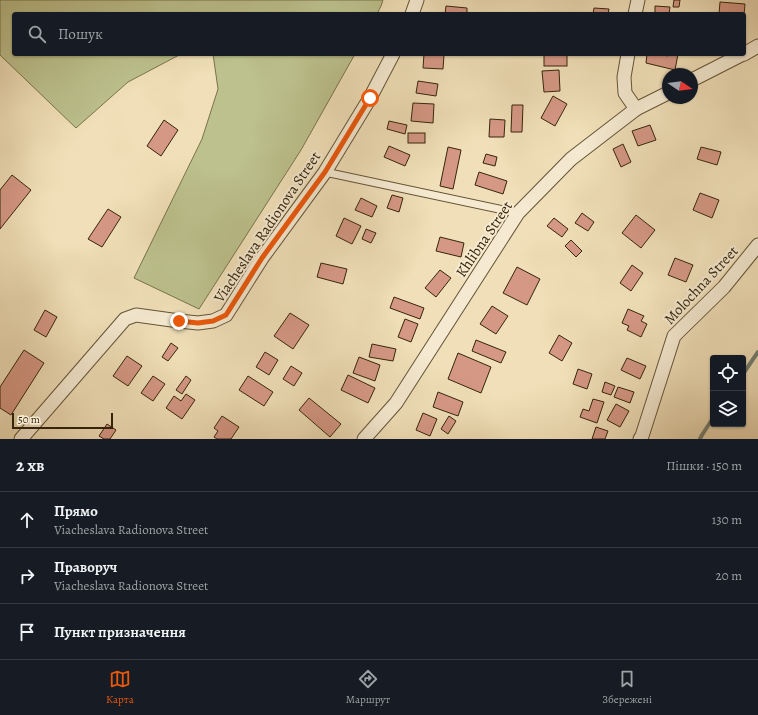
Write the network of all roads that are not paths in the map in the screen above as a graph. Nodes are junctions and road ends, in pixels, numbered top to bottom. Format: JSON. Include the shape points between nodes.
{"nodes":[{"id":1,"x":417,"y":0,"type":"edge"},
{"id":2,"x":638,"y":0,"type":"edge"},
{"id":3,"x":413,"y":12,"type":"edge"},
{"id":4,"x":635,"y":12,"type":"edge"},
{"id":5,"x":758,"y":46,"type":"edge"},
{"id":6,"x":746,"y":53,"type":"edge"},
{"id":7,"x":392,"y":56,"type":"edge"},
{"id":8,"x":628,"y":56,"type":"edge"},
{"id":9,"x":740,"y":56,"type":"edge"},
{"id":10,"x":698,"y":77,"type":"edge"},
{"id":11,"x":662,"y":96,"type":"edge"},
{"id":12,"x":636,"y":109,"type":"junction"},
{"id":13,"x":325,"y":172,"type":"junction"},
{"id":14,"x":518,"y":214,"type":"junction"},
{"id":15,"x":758,"y":245,"type":"edge"},
{"id":16,"x":21,"y":439,"type":"edge"},
{"id":17,"x":364,"y":439,"type":"edge"},
{"id":18,"x":640,"y":439,"type":"edge"}],
"edges":[{"from":1,"to":3,"type":"street"},
{"from":2,"to":4,"type":"street"},
{"from":5,"to":6,"type":"street"},
{"from":7,"to":13,"type":"street","name":"Viacheslava Radionova Street"},
{"from":8,"to":12,"type":"street","via":[[624,77],[625,93]]},
{"from":9,"to":10,"type":"street"},
{"from":11,"to":12,"type":"street"},
{"from":12,"to":14,"type":"street","name":"Khlibna Street","via":[[571,159]]},
{"from":13,"to":14,"type":"lane"},
{"from":13,"to":16,"type":"street","name":"Viacheslava Radionova Street","via":[[262,258],[226,315],[213,321],[198,323],[136,315],[125,319]]},
{"from":14,"to":17,"type":"street","name":"Khlibna Street","via":[[396,402]]},
{"from":15,"to":18,"type":"street","name":"Molochna Street","via":[[724,287],[674,336]]}]}
